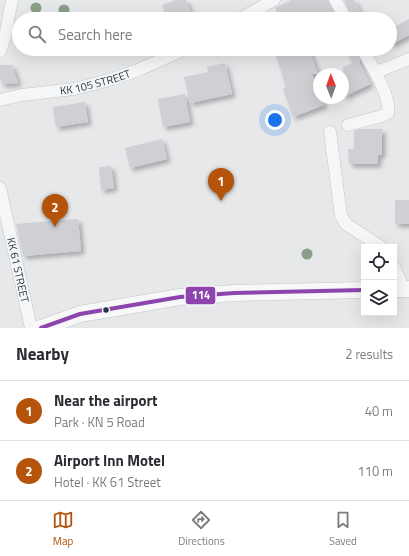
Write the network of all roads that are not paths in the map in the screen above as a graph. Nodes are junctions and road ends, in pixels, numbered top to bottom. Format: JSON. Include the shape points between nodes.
{"nodes":[{"id":1,"x":12,"y":0,"type":"edge"},
{"id":2,"x":274,"y":0,"type":"edge"},
{"id":3,"x":335,"y":0,"type":"edge"},
{"id":4,"x":262,"y":3,"type":"edge"},
{"id":5,"x":250,"y":12,"type":"edge"},
{"id":6,"x":342,"y":12,"type":"edge"},
{"id":7,"x":0,"y":51,"type":"edge"},
{"id":8,"x":169,"y":56,"type":"edge"},
{"id":9,"x":366,"y":56,"type":"edge"},
{"id":10,"x":409,"y":59,"type":"edge"},
{"id":11,"x":376,"y":72,"type":"junction"},
{"id":12,"x":0,"y":100,"type":"edge"},
{"id":13,"x":348,"y":125,"type":"dead end"},
{"id":14,"x":330,"y":132,"type":"dead end"},
{"id":15,"x":0,"y":188,"type":"edge"},
{"id":16,"x":376,"y":244,"type":"edge"},
{"id":17,"x":397,"y":275,"type":"edge"},
{"id":18,"x":402,"y":289,"type":"edge"},
{"id":19,"x":361,"y":290,"type":"edge"},
{"id":20,"x":31,"y":328,"type":"edge"},
{"id":21,"x":42,"y":328,"type":"edge"}],
"edges":[{"from":1,"to":7,"type":"street"},
{"from":2,"to":4,"type":"street"},
{"from":3,"to":6,"type":"street"},
{"from":4,"to":5,"type":"street"},
{"from":8,"to":12,"type":"street","name":"KK 105 STREET","via":[[113,79],[74,89]]},
{"from":9,"to":11,"type":"street"},
{"from":10,"to":11,"type":"street"},
{"from":11,"to":13,"type":"street","via":[[389,106],[388,113]]},
{"from":14,"to":16,"type":"street","via":[[341,216],[346,224]]},
{"from":15,"to":20,"type":"street","name":"KK 61 STREET"},
{"from":17,"to":18,"type":"street"},
{"from":19,"to":21,"type":"main road","via":[[180,297],[80,314]]}]}
